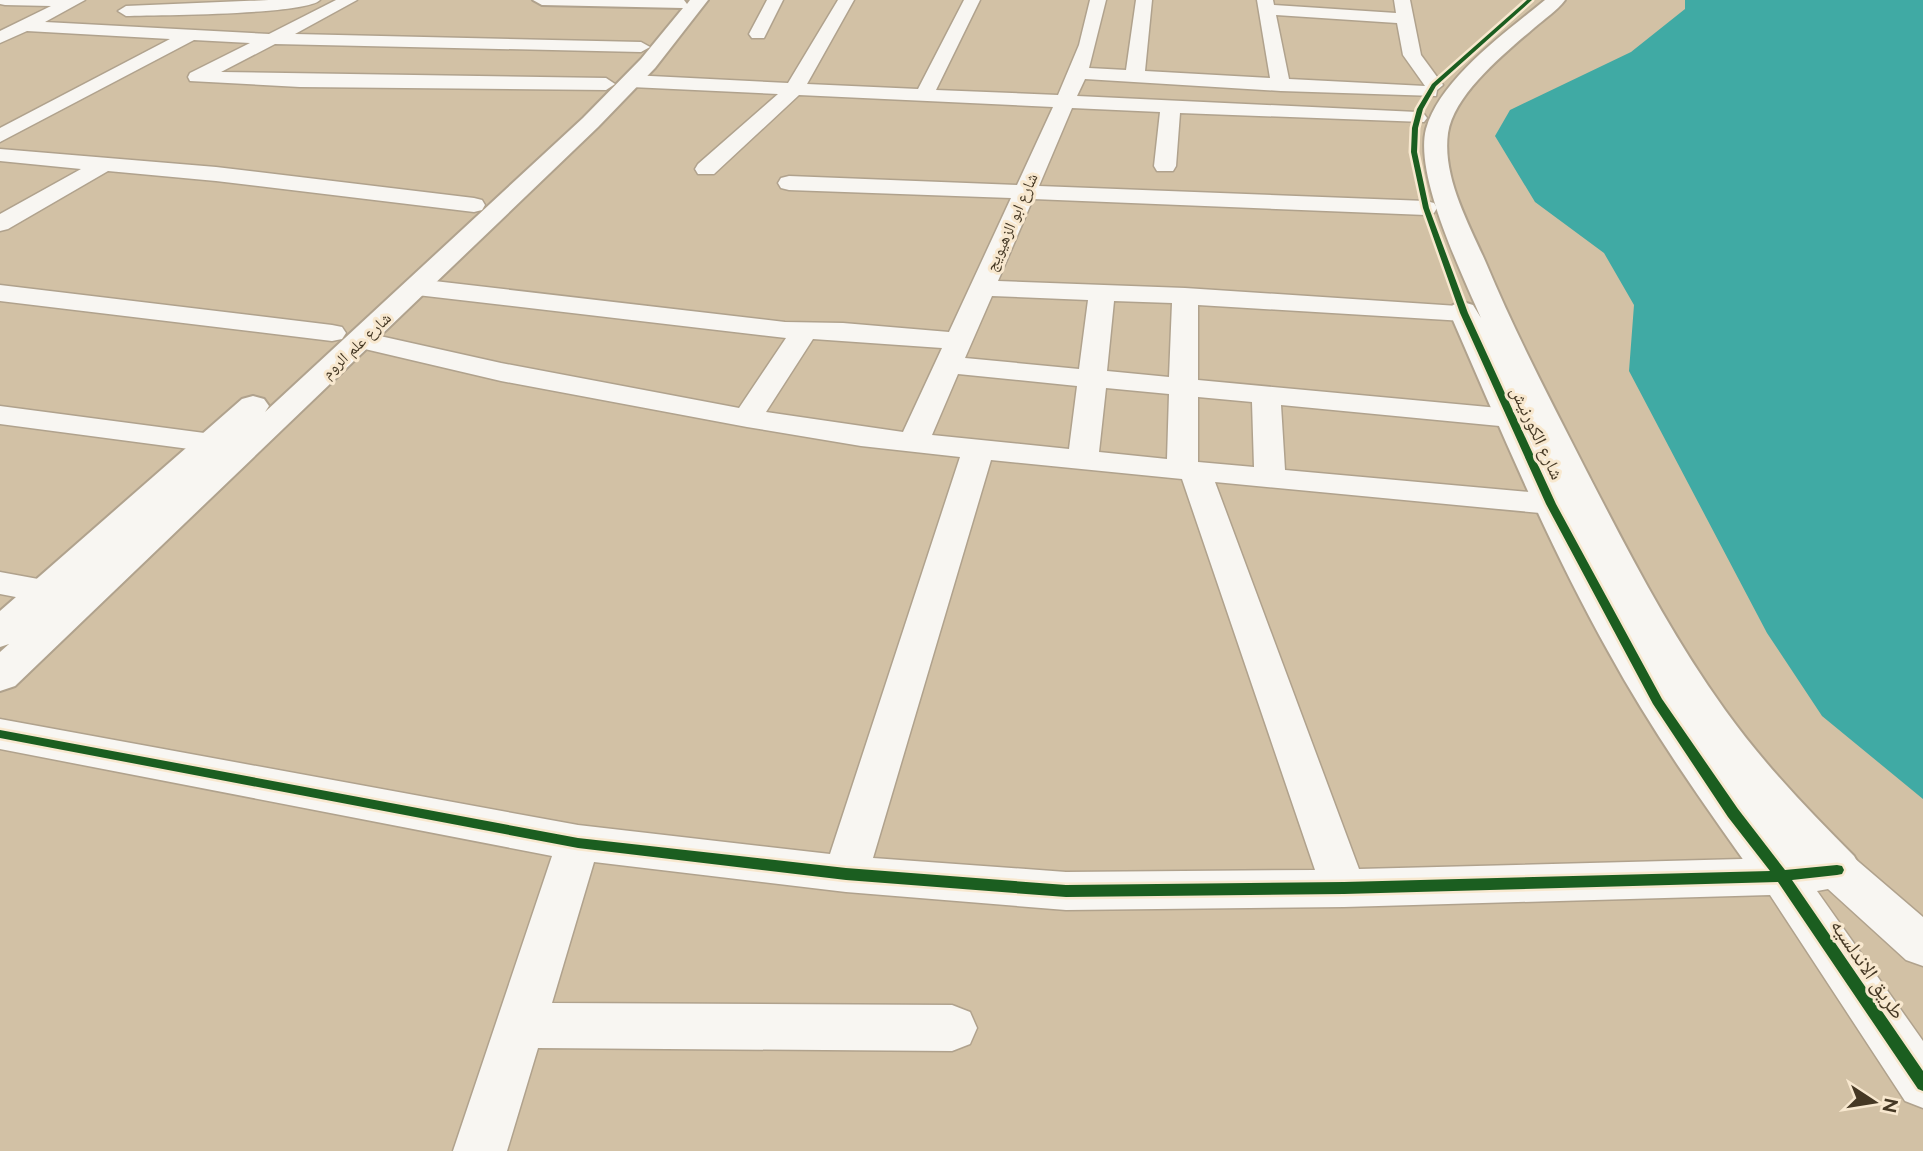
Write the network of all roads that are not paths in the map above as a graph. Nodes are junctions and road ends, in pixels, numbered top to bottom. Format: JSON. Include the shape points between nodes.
{"nodes":[{"id":1,"x":8,"y":0,"type":"edge"},
{"id":2,"x":312,"y":0,"type":"edge"},
{"id":3,"x":349,"y":0,"type":"edge"},
{"id":4,"x":542,"y":0,"type":"edge"},
{"id":5,"x":775,"y":0,"type":"edge"},
{"id":6,"x":846,"y":0,"type":"edge"},
{"id":7,"x":972,"y":0,"type":"edge"},
{"id":8,"x":1098,"y":0,"type":"edge"},
{"id":9,"x":1144,"y":0,"type":"edge"},
{"id":10,"x":1402,"y":0,"type":"edge"},
{"id":11,"x":1530,"y":0,"type":"edge"},
{"id":12,"x":1556,"y":0,"type":"edge"},
{"id":13,"x":686,"y":1,"type":"edge"},
{"id":14,"x":79,"y":5,"type":"edge"},
{"id":15,"x":1266,"y":5,"type":"edge"},
{"id":16,"x":0,"y":6,"type":"edge"},
{"id":17,"x":239,"y":7,"type":"junction"},
{"id":18,"x":115,"y":12,"type":"dead end"},
{"id":19,"x":46,"y":15,"type":"junction"},
{"id":20,"x":0,"y":18,"type":"edge"},
{"id":21,"x":1405,"y":19,"type":"junction"},
{"id":22,"x":23,"y":26,"type":"junction"},
{"id":23,"x":758,"y":34,"type":"dead end"},
{"id":24,"x":190,"y":35,"type":"junction"},
{"id":25,"x":0,"y":38,"type":"edge"},
{"id":26,"x":273,"y":39,"type":"junction"},
{"id":27,"x":642,"y":47,"type":"junction"},
{"id":28,"x":1078,"y":73,"type":"junction"},
{"id":29,"x":1135,"y":76,"type":"junction"},
{"id":30,"x":619,"y":83,"type":"junction"},
{"id":31,"x":1281,"y":85,"type":"junction"},
{"id":32,"x":793,"y":89,"type":"junction"},
{"id":33,"x":1436,"y":93,"type":"junction"},
{"id":34,"x":924,"y":95,"type":"junction"},
{"id":35,"x":1066,"y":103,"type":"junction"},
{"id":36,"x":1170,"y":107,"type":"junction"},
{"id":37,"x":0,"y":136,"type":"edge"},
{"id":38,"x":550,"y":147,"type":"junction"},
{"id":39,"x":0,"y":155,"type":"edge"},
{"id":40,"x":106,"y":164,"type":"junction"},
{"id":41,"x":1165,"y":166,"type":"dead end"},
{"id":42,"x":706,"y":169,"type":"dead end"},
{"id":43,"x":789,"y":183,"type":"dead end"},
{"id":44,"x":1024,"y":191,"type":"junction"},
{"id":45,"x":474,"y":205,"type":"junction"},
{"id":46,"x":1426,"y":208,"type":"junction"},
{"id":47,"x":0,"y":224,"type":"edge"},
{"id":48,"x":417,"y":287,"type":"junction"},
{"id":49,"x":981,"y":288,"type":"junction"},
{"id":50,"x":1102,"y":292,"type":"junction"},
{"id":51,"x":0,"y":293,"type":"edge"},
{"id":52,"x":1185,"y":296,"type":"junction"},
{"id":53,"x":1464,"y":313,"type":"junction"},
{"id":54,"x":804,"y":331,"type":"junction"},
{"id":55,"x":332,"y":333,"type":"junction"},
{"id":56,"x":362,"y":340,"type":"junction"},
{"id":57,"x":953,"y":353,"type":"junction"},
{"id":58,"x":1093,"y":379,"type":"junction"},
{"id":59,"x":1184,"y":387,"type":"junction"},
{"id":60,"x":1266,"y":395,"type":"junction"},
{"id":61,"x":0,"y":415,"type":"edge"},
{"id":62,"x":747,"y":418,"type":"junction"},
{"id":63,"x":1510,"y":418,"type":"junction"},
{"id":64,"x":914,"y":442,"type":"junction"},
{"id":65,"x":212,"y":443,"type":"junction"},
{"id":66,"x":978,"y":450,"type":"junction"},
{"id":67,"x":1083,"y":460,"type":"junction"},
{"id":68,"x":1189,"y":471,"type":"junction"},
{"id":69,"x":1270,"y":478,"type":"junction"},
{"id":70,"x":1551,"y":505,"type":"junction"},
{"id":71,"x":0,"y":583,"type":"edge"},
{"id":72,"x":47,"y":591,"type":"junction"},
{"id":73,"x":0,"y":634,"type":"edge"},
{"id":74,"x":0,"y":676,"type":"edge"},
{"id":75,"x":0,"y":734,"type":"edge"},
{"id":76,"x":578,"y":843,"type":"junction"},
{"id":77,"x":1837,"y":870,"type":"junction"},
{"id":78,"x":846,"y":874,"type":"junction"},
{"id":79,"x":1782,"y":876,"type":"junction"},
{"id":80,"x":1344,"y":888,"type":"junction"},
{"id":81,"x":1923,"y":946,"type":"edge"},
{"id":82,"x":520,"y":1025,"type":"junction"},
{"id":83,"x":952,"y":1028,"type":"dead end"},
{"id":84,"x":1923,"y":1084,"type":"edge"},
{"id":85,"x":480,"y":1151,"type":"edge"}],
"edges":[{"from":1,"to":14,"type":"street"},
{"from":1,"to":16,"type":"street"},
{"from":2,"to":17,"type":"street"},
{"from":3,"to":26,"type":"street"},
{"from":4,"to":13,"type":"street"},
{"from":5,"to":23,"type":"street"},
{"from":6,"to":32,"type":"street"},
{"from":7,"to":34,"type":"street"},
{"from":8,"to":28,"type":"street","name":"شارع ابو الزهيويج"},
{"from":9,"to":29,"type":"street"},
{"from":10,"to":21,"type":"street"},
{"from":11,"to":33,"type":"street","name":"شارع الكورنيش"},
{"from":12,"to":33,"type":"street","name":"شارع الكورنيش"},
{"from":13,"to":27,"type":"street","name":"شارع علم الروم"},
{"from":13,"to":30,"type":"street","name":"شارع علم الروم"},
{"from":14,"to":19,"type":"street"},
{"from":15,"to":21,"type":"street"},
{"from":15,"to":31,"type":"street"},
{"from":17,"to":18,"type":"street"},
{"from":17,"to":24,"type":"street"},
{"from":19,"to":20,"type":"street"},
{"from":19,"to":22,"type":"street"},
{"from":21,"to":33,"type":"street","via":[[1408,51]]},
{"from":22,"to":24,"type":"street"},
{"from":22,"to":25,"type":"street"},
{"from":24,"to":26,"type":"street"},
{"from":24,"to":37,"type":"street"},
{"from":26,"to":27,"type":"street"},
{"from":26,"to":30,"type":"street","via":[[197,77]]},
{"from":27,"to":30,"type":"street","name":"شارع علم الروم"},
{"from":28,"to":29,"type":"street"},
{"from":28,"to":35,"type":"street","name":"شارع ابو الزهيويج"},
{"from":29,"to":31,"type":"street"},
{"from":30,"to":32,"type":"street"},
{"from":30,"to":38,"type":"street","name":"شارع علم الروم"},
{"from":31,"to":33,"type":"street"},
{"from":32,"to":34,"type":"street"},
{"from":32,"to":42,"type":"street"},
{"from":33,"to":36,"type":"street"},
{"from":33,"to":46,"type":"street","name":"شارع الكورنيش","via":[[1414,152]]},
{"from":33,"to":77,"type":"street","name":"شارع الكورنيش","via":[[1448,104],[1439,123],[1437,156],[1450,209],[1492,315],[1585,503],[1696,701],[1777,810]]},
{"from":34,"to":35,"type":"street"},
{"from":35,"to":36,"type":"street"},
{"from":35,"to":44,"type":"street","name":"شارع ابو الزهيويج"},
{"from":36,"to":41,"type":"street"},
{"from":38,"to":45,"type":"street","name":"شارع علم الروم"},
{"from":38,"to":48,"type":"street","name":"شارع علم الروم"},
{"from":39,"to":40,"type":"street"},
{"from":40,"to":45,"type":"street"},
{"from":40,"to":47,"type":"street"},
{"from":43,"to":44,"type":"street"},
{"from":44,"to":46,"type":"street"},
{"from":44,"to":49,"type":"street","name":"شارع ابو الزهيويج"},
{"from":45,"to":55,"type":"street","name":"شارع علم الروم"},
{"from":46,"to":53,"type":"street","name":"شارع الكورنيش"},
{"from":48,"to":54,"type":"street"},
{"from":48,"to":56,"type":"street","name":"شارع علم الروم"},
{"from":49,"to":50,"type":"street"},
{"from":49,"to":57,"type":"street","name":"شارع ابو الزهيويج"},
{"from":50,"to":52,"type":"street"},
{"from":50,"to":58,"type":"street"},
{"from":51,"to":55,"type":"street"},
{"from":52,"to":53,"type":"street"},
{"from":52,"to":59,"type":"street"},
{"from":53,"to":63,"type":"street","name":"شارع الكورنيش"},
{"from":54,"to":57,"type":"street","via":[[843,331]]},
{"from":54,"to":62,"type":"street"},
{"from":55,"to":65,"type":"street","name":"شارع علم الروم"},
{"from":56,"to":62,"type":"street","via":[[501,372]]},
{"from":56,"to":74,"type":"street","name":"شارع علم الروم"},
{"from":57,"to":58,"type":"street"},
{"from":57,"to":64,"type":"street","name":"شارع ابو الزهيويج"},
{"from":58,"to":59,"type":"street"},
{"from":58,"to":67,"type":"street"},
{"from":59,"to":60,"type":"street"},
{"from":59,"to":68,"type":"street"},
{"from":60,"to":63,"type":"street"},
{"from":60,"to":69,"type":"street"},
{"from":61,"to":65,"type":"street"},
{"from":62,"to":64,"type":"street"},
{"from":63,"to":70,"type":"street","name":"شارع الكورنيش"},
{"from":64,"to":66,"type":"street"},
{"from":65,"to":72,"type":"street","name":"شارع علم الروم"},
{"from":66,"to":67,"type":"street"},
{"from":66,"to":78,"type":"street"},
{"from":67,"to":68,"type":"street"},
{"from":68,"to":69,"type":"street"},
{"from":68,"to":80,"type":"street"},
{"from":69,"to":70,"type":"street"},
{"from":70,"to":79,"type":"street","name":"شارع الكورنيش","via":[[1657,701]]},
{"from":71,"to":72,"type":"street"},
{"from":72,"to":73,"type":"street","name":"شارع علم الروم"},
{"from":75,"to":76,"type":"street"},
{"from":76,"to":78,"type":"street"},
{"from":76,"to":82,"type":"street"},
{"from":77,"to":79,"type":"street"},
{"from":77,"to":81,"type":"street","name":"شارع الكورنيش"},
{"from":78,"to":80,"type":"street","via":[[1066,891]]},
{"from":79,"to":80,"type":"street"},
{"from":79,"to":84,"type":"street","name":"طريق الاندلسيه"},
{"from":82,"to":83,"type":"street"},
{"from":82,"to":85,"type":"street"}]}
